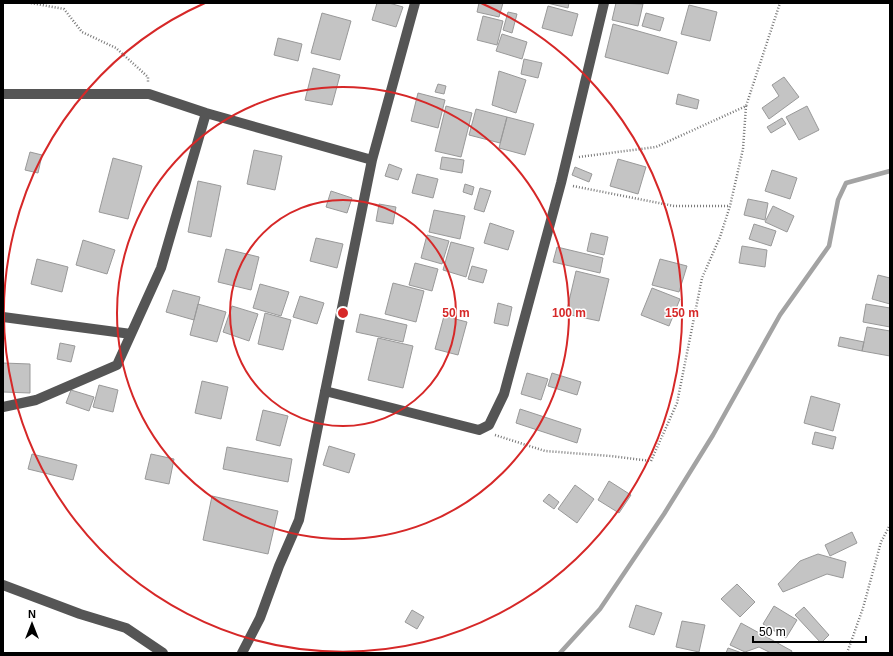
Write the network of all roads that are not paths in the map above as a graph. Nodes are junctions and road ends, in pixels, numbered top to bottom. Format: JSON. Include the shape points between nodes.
{"nodes":[{"id":1,"x":415,"y":3,"type":"edge"},
{"id":2,"x":604,"y":3,"type":"edge"},
{"id":3,"x":3,"y":94,"type":"edge"},
{"id":4,"x":206,"y":113,"type":"junction"},
{"id":5,"x":372,"y":160,"type":"junction"},
{"id":6,"x":3,"y":317,"type":"edge"},
{"id":7,"x":131,"y":334,"type":"junction"},
{"id":8,"x":325,"y":391,"type":"junction"},
{"id":9,"x":3,"y":407,"type":"edge"},
{"id":10,"x":3,"y":585,"type":"edge"},
{"id":11,"x":163,"y":653,"type":"edge"},
{"id":12,"x":242,"y":653,"type":"edge"}],
"edges":[{"from":1,"to":5,"type":"street"},
{"from":2,"to":8,"type":"street","via":[[561,183],[504,394],[489,425],[479,430]]},
{"from":3,"to":4,"type":"street","via":[[149,94]]},
{"from":4,"to":5,"type":"street"},
{"from":4,"to":7,"type":"street","via":[[161,268]]},
{"from":5,"to":8,"type":"street"},
{"from":6,"to":7,"type":"street"},
{"from":7,"to":9,"type":"street","via":[[117,365],[36,400]]},
{"from":8,"to":12,"type":"street","via":[[299,520],[260,618]]},
{"from":10,"to":11,"type":"street","via":[[126,628]]}]}
